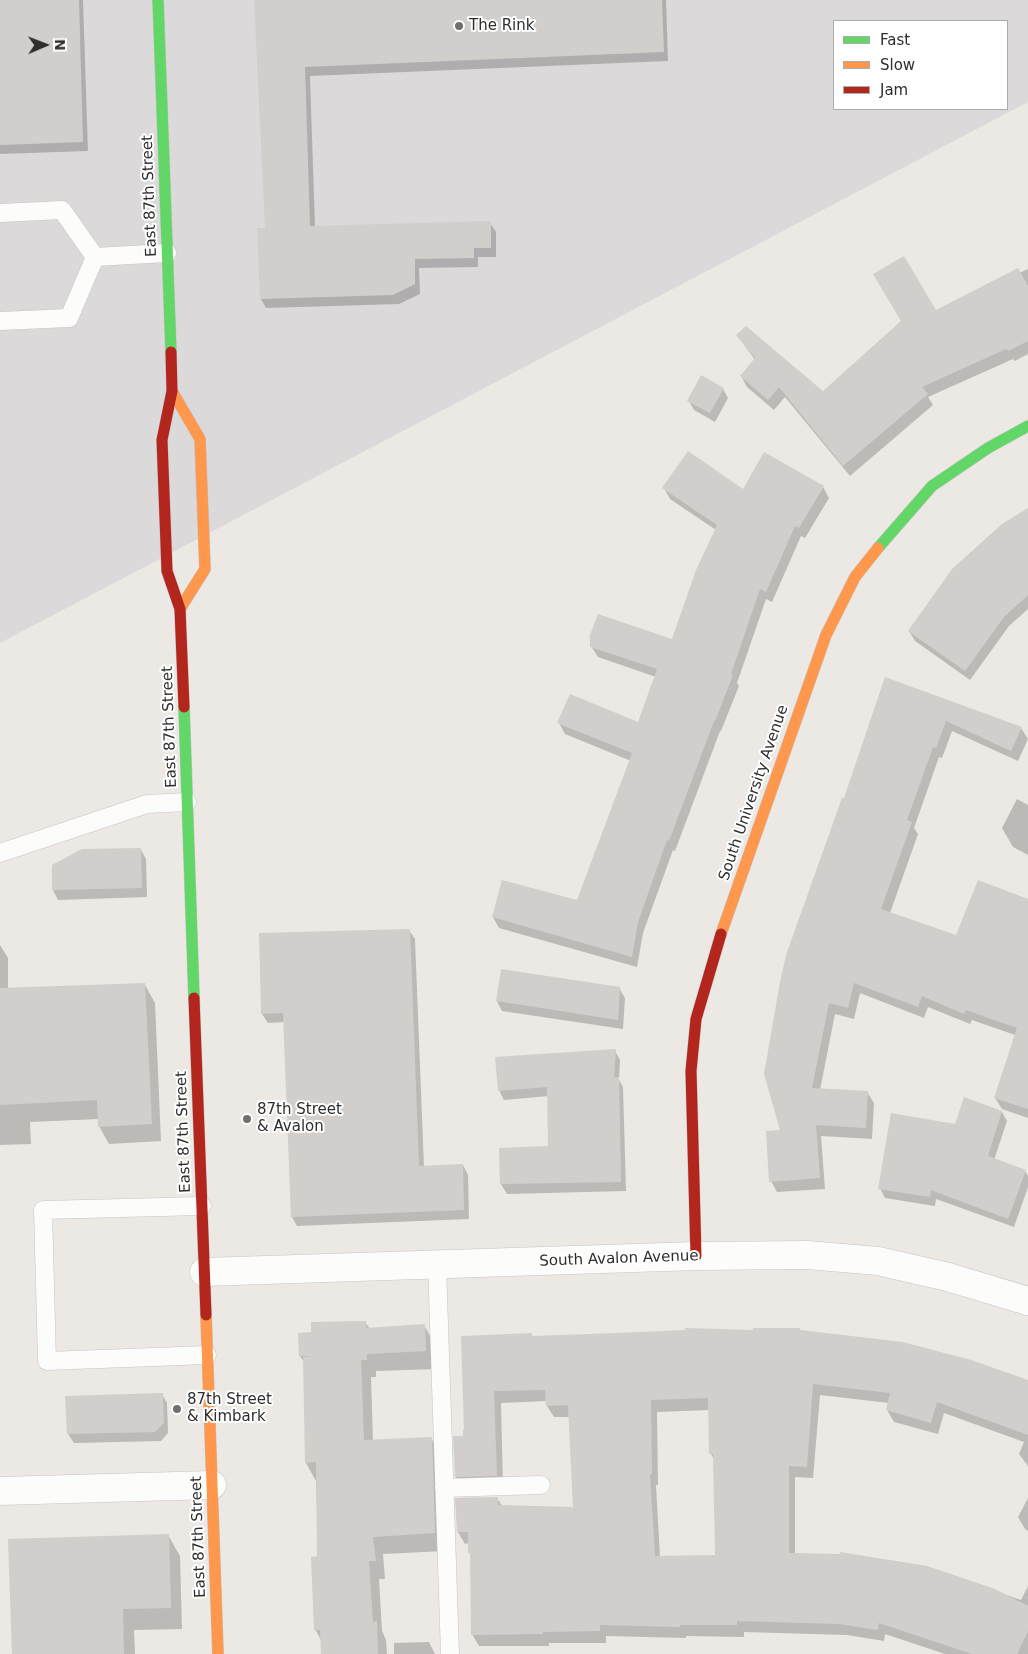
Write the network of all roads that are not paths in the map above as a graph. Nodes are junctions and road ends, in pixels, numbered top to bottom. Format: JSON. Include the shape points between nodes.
{"nodes":[{"id":1,"x":158,"y":0,"type":"edge"},
{"id":2,"x":0,"y":213,"type":"edge"},
{"id":3,"x":167,"y":253,"type":"junction"},
{"id":4,"x":95,"y":257,"type":"junction"},
{"id":5,"x":0,"y":321,"type":"edge"},
{"id":6,"x":172,"y":391,"type":"junction"},
{"id":7,"x":1028,"y":426,"type":"edge"},
{"id":8,"x":180,"y":609,"type":"junction"},
{"id":9,"x":188,"y":802,"type":"junction"},
{"id":10,"x":0,"y":852,"type":"edge"},
{"id":11,"x":202,"y":1206,"type":"junction"},
{"id":12,"x":696,"y":1256,"type":"junction"},
{"id":13,"x":437,"y":1264,"type":"junction"},
{"id":14,"x":204,"y":1272,"type":"junction"},
{"id":15,"x":1028,"y":1301,"type":"edge"},
{"id":16,"x":207,"y":1355,"type":"junction"},
{"id":17,"x":212,"y":1484,"type":"junction"},
{"id":18,"x":541,"y":1485,"type":"dead end"},
{"id":19,"x":444,"y":1488,"type":"junction"},
{"id":20,"x":0,"y":1491,"type":"edge"},
{"id":21,"x":218,"y":1654,"type":"edge"},
{"id":22,"x":450,"y":1654,"type":"edge"}],
"edges":[{"from":1,"to":3,"type":"main road","name":"East 87th Street"},
{"from":2,"to":4,"type":"lane","via":[[62,210]]},
{"from":3,"to":4,"type":"lane"},
{"from":3,"to":6,"type":"main road","name":"East 87th Street"},
{"from":4,"to":5,"type":"lane","via":[[68,318]]},
{"from":6,"to":8,"type":"main road","name":"East 87th Street","via":[[162,440],[167,571]]},
{"from":6,"to":8,"type":"main road","name":"East 87th Street","via":[[200,439],[205,569]]},
{"from":7,"to":12,"type":"main road","name":"South University Avenue","via":[[988,448],[932,486],[855,577],[826,635],[714,951],[696,1019],[691,1071]]},
{"from":8,"to":9,"type":"main road","name":"East 87th Street"},
{"from":9,"to":10,"type":"lane","via":[[147,804]]},
{"from":9,"to":11,"type":"main road","name":"East 87th Street"},
{"from":11,"to":14,"type":"main road","name":"East 87th Street"},
{"from":11,"to":16,"type":"lane","via":[[43,1210],[46,1361]]},
{"from":12,"to":13,"type":"street","name":"South Avalon Avenue"},
{"from":12,"to":15,"type":"street","name":"South Avalon Avenue","via":[[808,1255],[878,1261],[948,1277]]},
{"from":13,"to":14,"type":"street","name":"South Avalon Avenue"},
{"from":13,"to":19,"type":"lane"},
{"from":14,"to":16,"type":"main road","name":"East 87th Street"},
{"from":16,"to":17,"type":"main road","name":"East 87th Street"},
{"from":17,"to":20,"type":"street"},
{"from":17,"to":21,"type":"main road","name":"East 87th Street"},
{"from":18,"to":19,"type":"lane"},
{"from":19,"to":22,"type":"lane"}]}
